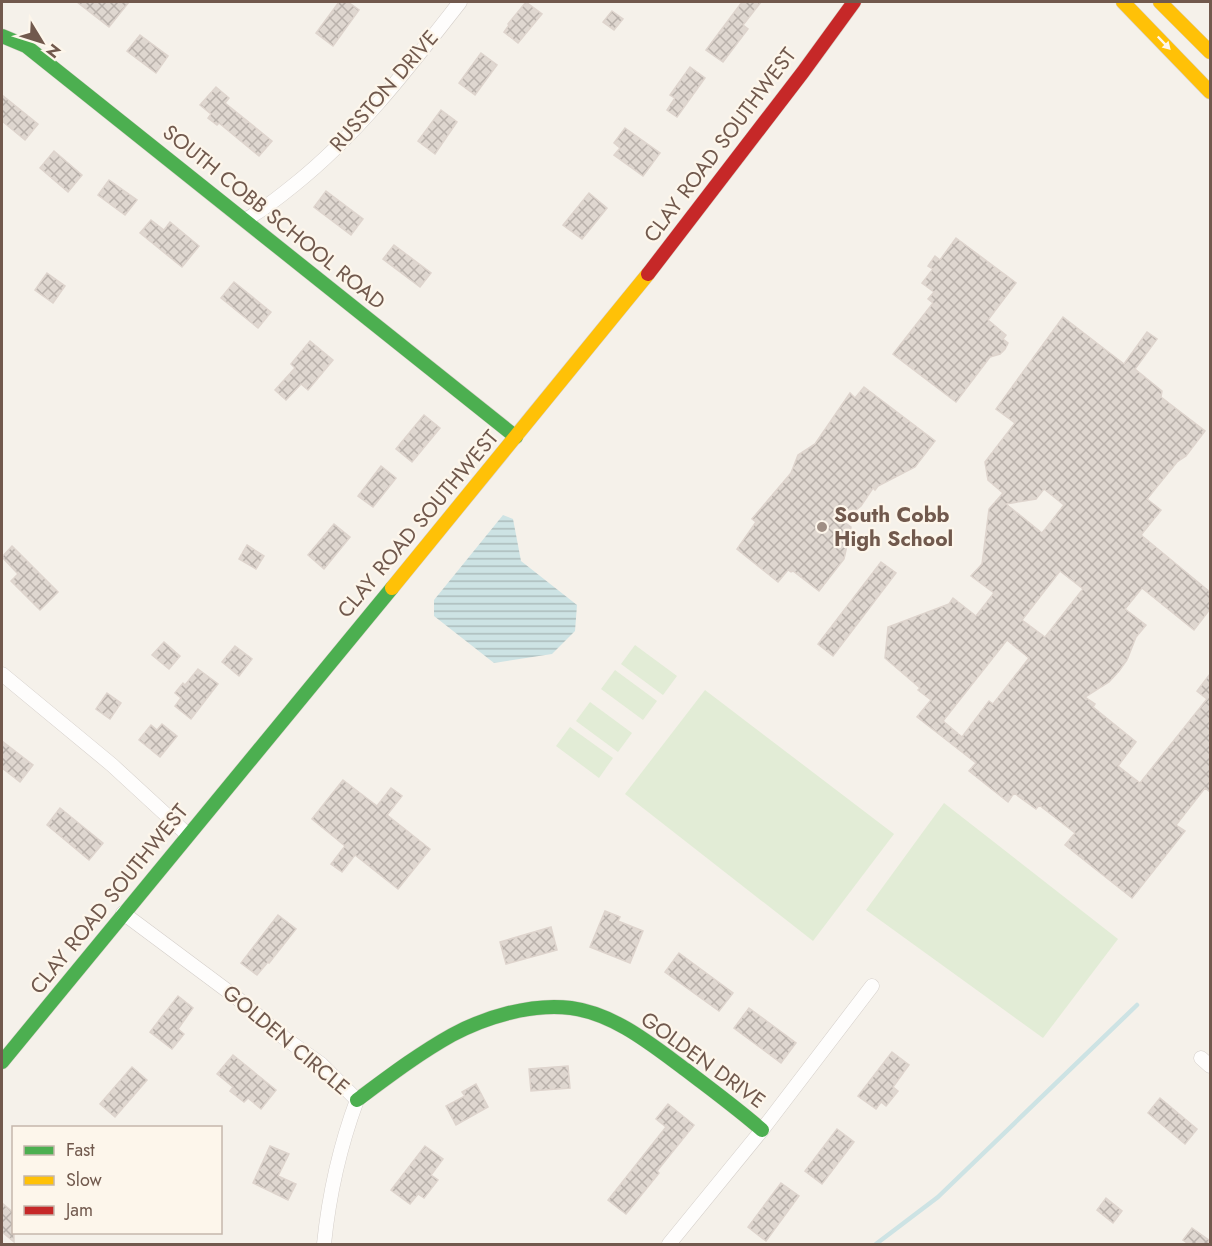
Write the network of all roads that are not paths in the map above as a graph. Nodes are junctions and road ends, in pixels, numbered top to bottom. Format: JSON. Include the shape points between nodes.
{"nodes":[{"id":1,"x":460,"y":2,"type":"edge"},
{"id":2,"x":854,"y":2,"type":"edge"},
{"id":3,"x":1123,"y":2,"type":"edge"},
{"id":4,"x":1160,"y":2,"type":"edge"},
{"id":5,"x":2,"y":36,"type":"edge"},
{"id":6,"x":1210,"y":52,"type":"edge"},
{"id":7,"x":1210,"y":92,"type":"edge"},
{"id":8,"x":245,"y":220,"type":"junction"},
{"id":9,"x":516,"y":438,"type":"junction"},
{"id":10,"x":2,"y":674,"type":"edge"},
{"id":11,"x":188,"y":835,"type":"junction"},
{"id":12,"x":123,"y":912,"type":"junction"},
{"id":13,"x":872,"y":986,"type":"dead end"},
{"id":14,"x":2,"y":1062,"type":"edge"},
{"id":15,"x":357,"y":1100,"type":"junction"},
{"id":16,"x":762,"y":1130,"type":"junction"},
{"id":17,"x":324,"y":1245,"type":"edge"},
{"id":18,"x":669,"y":1245,"type":"edge"}],
"edges":[{"from":1,"to":8,"type":"street","name":"RUSSTON DRIVE","via":[[363,122],[313,169]]},
{"from":2,"to":9,"type":"street","name":"CLAY ROAD SOUTHWEST","via":[[660,259]]},
{"from":3,"to":7,"type":"street","one_way":true},
{"from":4,"to":6,"type":"street"},
{"from":5,"to":8,"type":"street","name":"SOUTH COBB SCHOOL ROAD","via":[[26,46]]},
{"from":8,"to":9,"type":"street","name":"SOUTH COBB SCHOOL ROAD"},
{"from":9,"to":11,"type":"street","name":"CLAY ROAD SOUTHWEST"},
{"from":10,"to":11,"type":"street","via":[[112,765]]},
{"from":11,"to":12,"type":"street","name":"CLAY ROAD SOUTHWEST"},
{"from":12,"to":14,"type":"street","name":"CLAY ROAD SOUTHWEST"},
{"from":12,"to":15,"type":"street","name":"GOLDEN CIRCLE","via":[[321,1064]]},
{"from":13,"to":16,"type":"street"},
{"from":15,"to":16,"type":"street","name":"GOLDEN DRIVE","via":[[453,1035],[526,1010],[571,1008],[611,1022],[652,1045]]},
{"from":15,"to":17,"type":"street","name":"GOLDEN CIRCLE","via":[[336,1169]]},
{"from":16,"to":18,"type":"street"}]}
